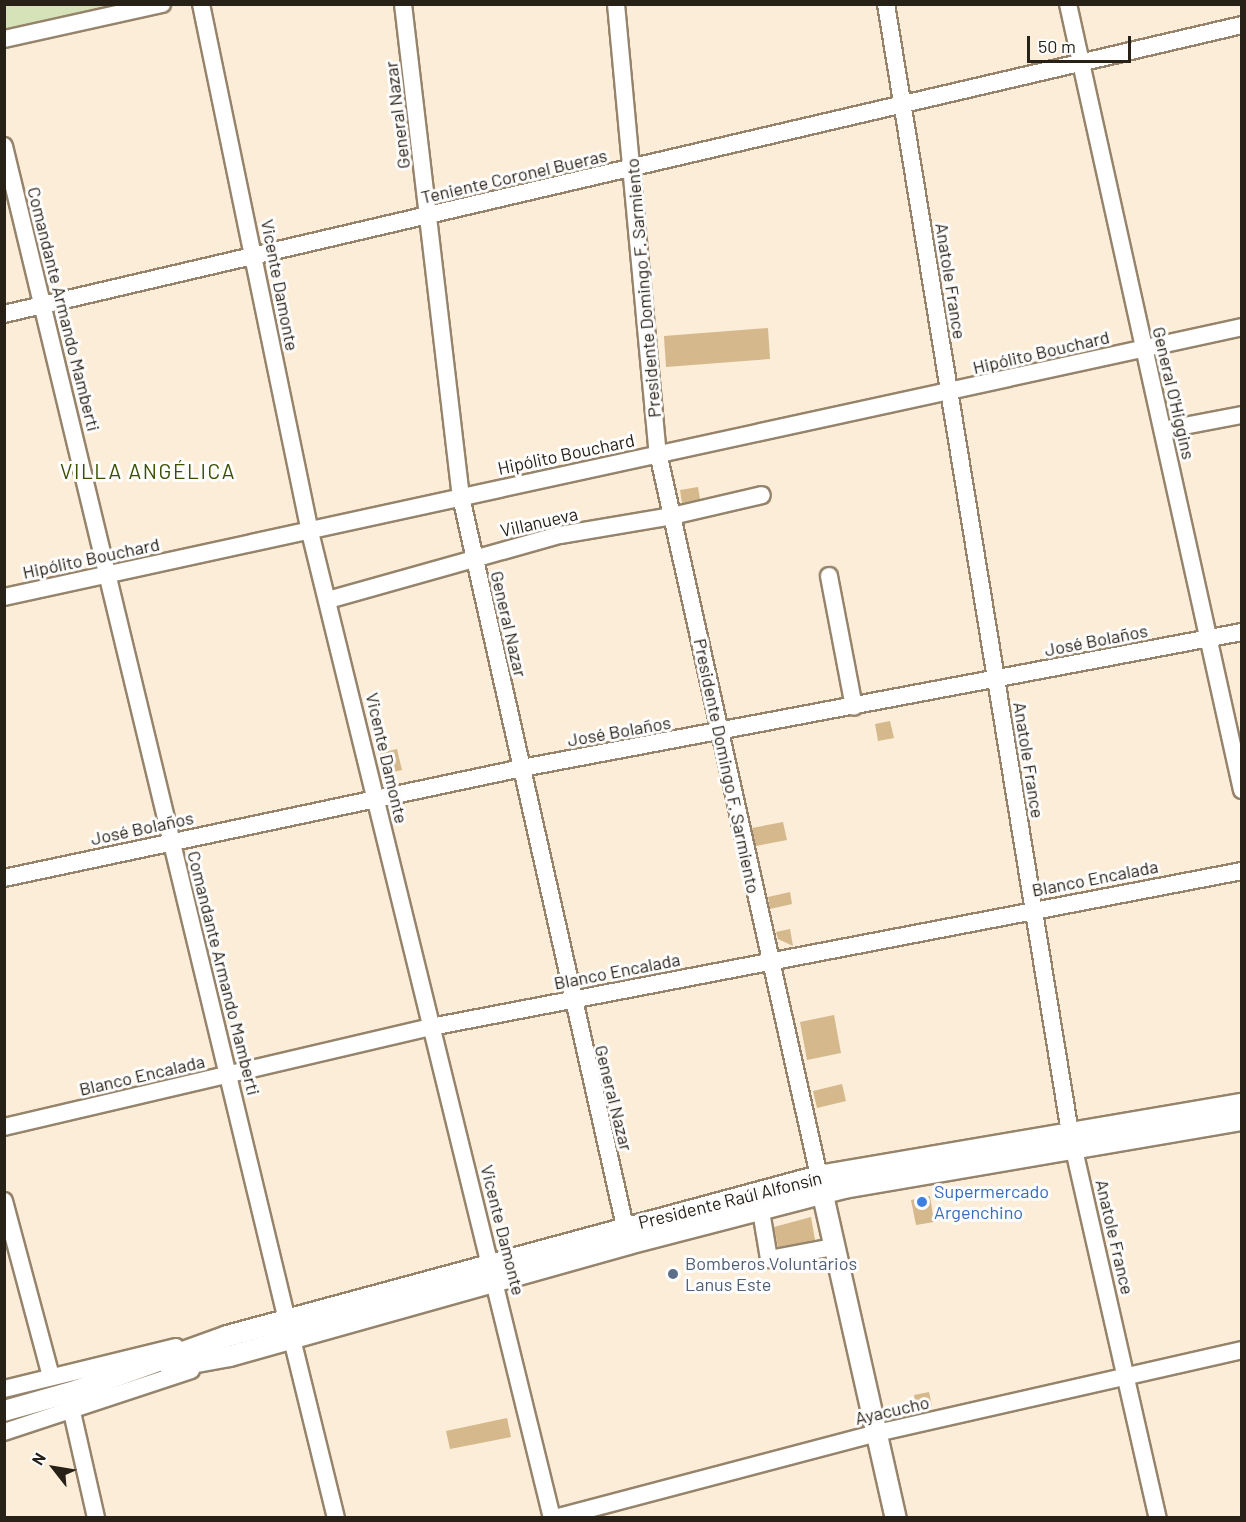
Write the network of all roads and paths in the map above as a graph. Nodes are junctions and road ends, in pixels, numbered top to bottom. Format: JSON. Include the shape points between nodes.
{"nodes":[{"id":1,"x":162,"y":4,"type":"edge"},
{"id":2,"x":201,"y":4,"type":"edge"},
{"id":3,"x":403,"y":4,"type":"edge"},
{"id":4,"x":616,"y":4,"type":"edge"},
{"id":5,"x":886,"y":4,"type":"edge"},
{"id":6,"x":1068,"y":4,"type":"edge"},
{"id":7,"x":1242,"y":25,"type":"edge"},
{"id":8,"x":4,"y":39,"type":"edge"},
{"id":9,"x":1082,"y":64,"type":"junction"},
{"id":10,"x":902,"y":106,"type":"junction"},
{"id":11,"x":4,"y":146,"type":"edge"},
{"id":12,"x":632,"y":169,"type":"junction"},
{"id":13,"x":429,"y":214,"type":"junction"},
{"id":14,"x":254,"y":254,"type":"junction"},
{"id":15,"x":44,"y":304,"type":"junction"},
{"id":16,"x":4,"y":314,"type":"edge"},
{"id":17,"x":1242,"y":327,"type":"edge"},
{"id":18,"x":1143,"y":348,"type":"junction"},
{"id":19,"x":949,"y":393,"type":"junction"},
{"id":20,"x":1242,"y":415,"type":"edge"},
{"id":21,"x":1163,"y":430,"type":"junction"},
{"id":22,"x":658,"y":453,"type":"junction"},
{"id":23,"x":762,"y":495,"type":"dead end"},
{"id":24,"x":461,"y":497,"type":"junction"},
{"id":25,"x":672,"y":516,"type":"junction"},
{"id":26,"x":310,"y":532,"type":"junction"},
{"id":27,"x":474,"y":558,"type":"junction"},
{"id":28,"x":107,"y":574,"type":"junction"},
{"id":29,"x":829,"y":576,"type":"dead end"},
{"id":30,"x":4,"y":597,"type":"edge"},
{"id":31,"x":328,"y":600,"type":"junction"},
{"id":32,"x":1242,"y":632,"type":"edge"},
{"id":33,"x":1206,"y":639,"type":"junction"},
{"id":34,"x":996,"y":678,"type":"junction"},
{"id":35,"x":854,"y":707,"type":"junction"},
{"id":36,"x":721,"y":733,"type":"junction"},
{"id":37,"x":522,"y":768,"type":"junction"},
{"id":38,"x":1242,"y":790,"type":"edge"},
{"id":39,"x":377,"y":798,"type":"junction"},
{"id":40,"x":172,"y":842,"type":"junction"},
{"id":41,"x":1242,"y":871,"type":"edge"},
{"id":42,"x":4,"y":878,"type":"edge"},
{"id":43,"x":1033,"y":910,"type":"junction"},
{"id":44,"x":770,"y":960,"type":"junction"},
{"id":45,"x":571,"y":1000,"type":"junction"},
{"id":46,"x":431,"y":1027,"type":"junction"},
{"id":47,"x":229,"y":1076,"type":"junction"},
{"id":48,"x":1242,"y":1104,"type":"edge"},
{"id":49,"x":1242,"y":1120,"type":"edge"},
{"id":50,"x":4,"y":1127,"type":"edge"},
{"id":51,"x":1073,"y":1141,"type":"junction"},
{"id":52,"x":821,"y":1185,"type":"junction"},
{"id":53,"x":4,"y":1201,"type":"edge"},
{"id":54,"x":761,"y":1210,"type":"junction"},
{"id":55,"x":627,"y":1235,"type":"junction"},
{"id":56,"x":834,"y":1247,"type":"junction"},
{"id":57,"x":494,"y":1272,"type":"junction"},
{"id":58,"x":290,"y":1329,"type":"junction"},
{"id":59,"x":227,"y":1336,"type":"junction"},
{"id":60,"x":1242,"y":1350,"type":"edge"},
{"id":61,"x":230,"y":1356,"type":"junction"},
{"id":62,"x":51,"y":1376,"type":"junction"},
{"id":63,"x":1127,"y":1376,"type":"junction"},
{"id":64,"x":114,"y":1378,"type":"junction"},
{"id":65,"x":4,"y":1389,"type":"edge"},
{"id":66,"x":4,"y":1411,"type":"edge"},
{"id":67,"x":72,"y":1412,"type":"junction"},
{"id":68,"x":4,"y":1432,"type":"edge"},
{"id":69,"x":877,"y":1433,"type":"junction"},
{"id":70,"x":96,"y":1518,"type":"edge"},
{"id":71,"x":336,"y":1518,"type":"edge"},
{"id":72,"x":553,"y":1518,"type":"edge"},
{"id":73,"x":896,"y":1518,"type":"edge"},
{"id":74,"x":1158,"y":1518,"type":"edge"}],
"edges":[{"from":1,"to":8,"type":"street"},
{"from":2,"to":14,"type":"street","name":"Vicente Damonte"},
{"from":3,"to":13,"type":"street","name":"General Nazar"},
{"from":4,"to":12,"type":"street","name":"Presidente Domingo F. Sarmiento"},
{"from":5,"to":10,"type":"street","name":"Anatole France"},
{"from":6,"to":9,"type":"street","name":"General O'Higgins"},
{"from":7,"to":9,"type":"street","name":"Teniente Coronel Bueras"},
{"from":9,"to":10,"type":"street","name":"Teniente Coronel Bueras"},
{"from":9,"to":18,"type":"street","name":"General O'Higgins"},
{"from":10,"to":12,"type":"street","name":"Teniente Coronel Bueras"},
{"from":10,"to":19,"type":"street","name":"Anatole France"},
{"from":11,"to":15,"type":"street","name":"Comandante Armando Mamberti"},
{"from":12,"to":13,"type":"street","name":"Teniente Coronel Bueras"},
{"from":12,"to":22,"type":"street","name":"Presidente Domingo F. Sarmiento"},
{"from":13,"to":14,"type":"street","name":"Teniente Coronel Bueras"},
{"from":13,"to":24,"type":"street","name":"General Nazar"},
{"from":14,"to":15,"type":"street","name":"Teniente Coronel Bueras"},
{"from":14,"to":26,"type":"street","name":"Vicente Damonte"},
{"from":15,"to":16,"type":"street","name":"Teniente Coronel Bueras"},
{"from":15,"to":28,"type":"street","name":"Comandante Armando Mamberti"},
{"from":17,"to":18,"type":"street","name":"Hipólito Bouchard"},
{"from":18,"to":19,"type":"street","name":"Hipólito Bouchard"},
{"from":18,"to":21,"type":"street","name":"General O'Higgins"},
{"from":19,"to":22,"type":"street","name":"Hipólito Bouchard"},
{"from":19,"to":34,"type":"street","name":"Anatole France"},
{"from":20,"to":21,"type":"street"},
{"from":21,"to":33,"type":"street","name":"General O'Higgins"},
{"from":22,"to":24,"type":"street","name":"Hipólito Bouchard"},
{"from":22,"to":25,"type":"street","name":"Presidente Domingo F. Sarmiento"},
{"from":23,"to":25,"type":"street","name":"Villanueva"},
{"from":24,"to":26,"type":"street","name":"Hipólito Bouchard"},
{"from":24,"to":27,"type":"street","name":"General Nazar"},
{"from":25,"to":27,"type":"street","name":"Villanueva","via":[[560,535]]},
{"from":25,"to":36,"type":"street","name":"Presidente Domingo F. Sarmiento"},
{"from":26,"to":28,"type":"street","name":"Hipólito Bouchard"},
{"from":26,"to":31,"type":"street","name":"Vicente Damonte"},
{"from":27,"to":31,"type":"street","name":"Villanueva"},
{"from":27,"to":37,"type":"street","name":"General Nazar"},
{"from":28,"to":30,"type":"street","name":"Hipólito Bouchard"},
{"from":28,"to":40,"type":"street","name":"Comandante Armando Mamberti"},
{"from":29,"to":35,"type":"street"},
{"from":31,"to":39,"type":"street","name":"Vicente Damonte"},
{"from":32,"to":33,"type":"street","name":"José Bolaños"},
{"from":33,"to":34,"type":"street","name":"José Bolaños"},
{"from":33,"to":38,"type":"street","name":"General O'Higgins"},
{"from":34,"to":35,"type":"street","name":"José Bolaños"},
{"from":34,"to":43,"type":"street","name":"Anatole France"},
{"from":35,"to":36,"type":"street","name":"José Bolaños"},
{"from":36,"to":37,"type":"street","name":"José Bolaños"},
{"from":36,"to":44,"type":"street","name":"Presidente Domingo F. Sarmiento"},
{"from":37,"to":39,"type":"street","name":"José Bolaños"},
{"from":37,"to":45,"type":"street","name":"General Nazar"},
{"from":39,"to":40,"type":"street","name":"José Bolaños"},
{"from":39,"to":46,"type":"street","name":"Vicente Damonte"},
{"from":40,"to":42,"type":"street","name":"José Bolaños"},
{"from":40,"to":47,"type":"street","name":"Comandante Armando Mamberti"},
{"from":41,"to":43,"type":"street","name":"Blanco Encalada"},
{"from":43,"to":44,"type":"street","name":"Blanco Encalada"},
{"from":43,"to":51,"type":"street","name":"Anatole France"},
{"from":44,"to":45,"type":"street","name":"Blanco Encalada"},
{"from":44,"to":52,"type":"street","name":"Presidente Domingo F. Sarmiento"},
{"from":45,"to":46,"type":"street","name":"Blanco Encalada"},
{"from":45,"to":55,"type":"street","name":"General Nazar"},
{"from":46,"to":47,"type":"street","name":"Blanco Encalada"},
{"from":46,"to":57,"type":"street","name":"Vicente Damonte"},
{"from":47,"to":50,"type":"street","name":"Blanco Encalada"},
{"from":47,"to":58,"type":"street","name":"Comandante Armando Mamberti"},
{"from":48,"to":51,"type":"main road","name":"Presidente Raúl Alfonsín"},
{"from":49,"to":51,"type":"main road","name":"Presidente Raúl Alfonsín"},
{"from":51,"to":52,"type":"main road","name":"Presidente Raúl Alfonsín"},
{"from":51,"to":63,"type":"street","name":"Anatole France"},
{"from":52,"to":54,"type":"main road","name":"Presidente Raúl Alfonsín"},
{"from":52,"to":55,"type":"main road","name":"Presidente Raúl Alfonsín"},
{"from":52,"to":56,"type":"main road","name":"Presidente Domingo F. Sarmiento"},
{"from":53,"to":62,"type":"street"},
{"from":54,"to":55,"type":"main road","name":"Presidente Raúl Alfonsín"},
{"from":54,"to":56,"type":"street","via":[[769,1259]]},
{"from":55,"to":57,"type":"main road","name":"Presidente Raúl Alfonsín"},
{"from":56,"to":69,"type":"main road","name":"Presidente Domingo F. Sarmiento"},
{"from":57,"to":58,"type":"main road","name":"Presidente Raúl Alfonsín"},
{"from":57,"to":72,"type":"street","name":"Vicente Damonte"},
{"from":58,"to":59,"type":"main road","name":"Presidente Raúl Alfonsín"},
{"from":58,"to":61,"type":"main road","name":"Presidente Raúl Alfonsín"},
{"from":58,"to":71,"type":"street","name":"Comandante Armando Mamberti"},
{"from":59,"to":62,"type":"street","name":"Presidente Raúl Alfonsín"},
{"from":59,"to":64,"type":"main road","name":"Presidente Raúl Alfonsín"},
{"from":60,"to":63,"type":"street","name":"Ayacucho"},
{"from":61,"to":64,"type":"main road","name":"Presidente Raúl Alfonsín"},
{"from":61,"to":67,"type":"street","name":"Presidente Raúl Alfonsín"},
{"from":62,"to":65,"type":"street","name":"Presidente Raúl Alfonsín"},
{"from":63,"to":69,"type":"street","name":"Ayacucho"},
{"from":63,"to":74,"type":"street","name":"Anatole France"},
{"from":64,"to":66,"type":"main road","name":"Presidente Raúl Alfonsín"},
{"from":67,"to":68,"type":"street","name":"Presidente Raúl Alfonsín"},
{"from":67,"to":70,"type":"street"},
{"from":69,"to":72,"type":"street","name":"Ayacucho"},
{"from":69,"to":73,"type":"main road","name":"Presidente Domingo F. Sarmiento"}]}
